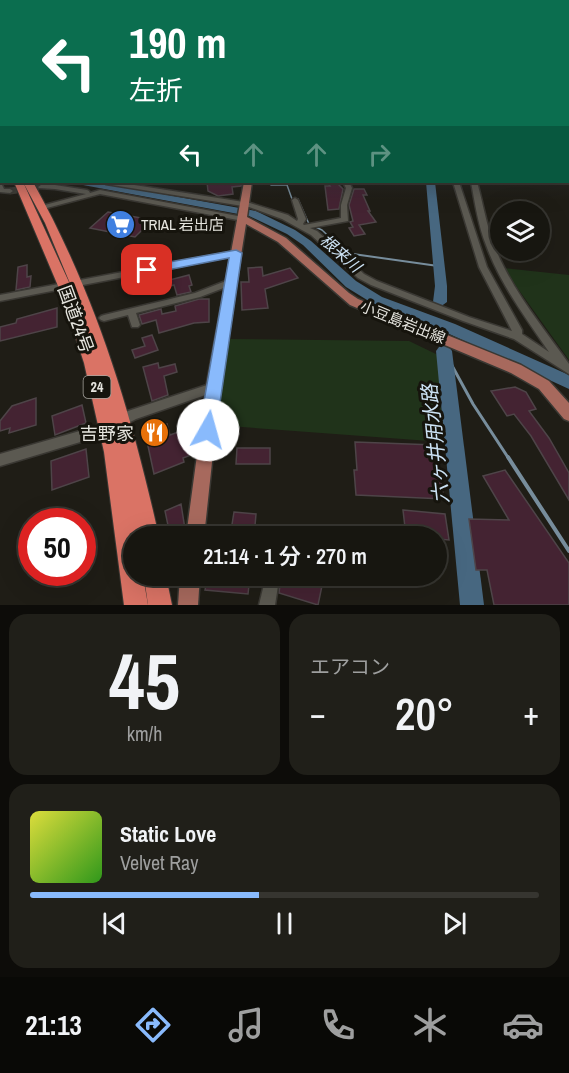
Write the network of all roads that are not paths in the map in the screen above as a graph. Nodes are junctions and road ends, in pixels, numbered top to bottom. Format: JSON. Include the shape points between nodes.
{"nodes":[{"id":1,"x":111,"y":183,"type":"edge"},
{"id":2,"x":248,"y":183,"type":"edge"},
{"id":3,"x":346,"y":183,"type":"edge"},
{"id":4,"x":456,"y":183,"type":"edge"},
{"id":5,"x":474,"y":183,"type":"edge"},
{"id":6,"x":35,"y":184,"type":"edge"},
{"id":7,"x":0,"y":186,"type":"edge"},
{"id":8,"x":14,"y":186,"type":"edge"},
{"id":9,"x":91,"y":193,"type":"junction"},
{"id":10,"x":295,"y":200,"type":"dead end"},
{"id":11,"x":43,"y":207,"type":"junction"},
{"id":12,"x":244,"y":212,"type":"junction"},
{"id":13,"x":302,"y":225,"type":"junction"},
{"id":14,"x":236,"y":253,"type":"junction"},
{"id":15,"x":231,"y":282,"type":"junction"},
{"id":16,"x":70,"y":284,"type":"junction"},
{"id":17,"x":0,"y":297,"type":"edge"},
{"id":18,"x":131,"y":311,"type":"junction"},
{"id":19,"x":104,"y":318,"type":"dead end"},
{"id":20,"x":135,"y":325,"type":"dead end"},
{"id":21,"x":517,"y":336,"type":"junction"},
{"id":22,"x":568,"y":369,"type":"edge"},
{"id":23,"x":213,"y":388,"type":"junction"},
{"id":24,"x":569,"y":414,"type":"edge"},
{"id":25,"x":123,"y":418,"type":"junction"},
{"id":26,"x":107,"y":429,"type":"junction"},
{"id":27,"x":0,"y":460,"type":"edge"},
{"id":28,"x":146,"y":526,"type":"edge"},
{"id":29,"x":196,"y":526,"type":"edge"},
{"id":30,"x":157,"y":586,"type":"edge"},
{"id":31,"x":189,"y":586,"type":"edge"},
{"id":32,"x":271,"y":586,"type":"edge"},
{"id":33,"x":136,"y":605,"type":"edge"},
{"id":34,"x":160,"y":605,"type":"edge"},
{"id":35,"x":188,"y":605,"type":"edge"},
{"id":36,"x":267,"y":605,"type":"edge"}],
"edges":[{"from":1,"to":12,"type":"street"},
{"from":2,"to":12,"type":"main road"},
{"from":3,"to":13,"type":"street","via":[[345,219]]},
{"from":4,"to":21,"type":"street","via":[[477,251]]},
{"from":5,"to":22,"type":"street","via":[[483,228],[494,257]]},
{"from":6,"to":9,"type":"street"},
{"from":6,"to":11,"type":"highway","name":"国道24号","number":"24"},
{"from":7,"to":8,"type":"street","via":[[2,191]]},
{"from":8,"to":16,"type":"highway","name":"国道24号","number":"24"},
{"from":9,"to":11,"type":"street"},
{"from":9,"to":12,"type":"street"},
{"from":10,"to":13,"type":"street"},
{"from":11,"to":16,"type":"highway","name":"国道24号","number":"24"},
{"from":12,"to":13,"type":"street","via":[[285,217]]},
{"from":12,"to":14,"type":"main road"},
{"from":12,"to":24,"type":"main road","name":"小豆島岩出線","via":[[288,244],[332,288],[354,302],[516,369],[544,385]]},
{"from":13,"to":21,"type":"street","via":[[374,283]]},
{"from":14,"to":15,"type":"main road"},
{"from":14,"to":16,"type":"street"},
{"from":15,"to":18,"type":"street","via":[[197,295]]},
{"from":15,"to":23,"type":"main road"},
{"from":16,"to":17,"type":"street"},
{"from":16,"to":25,"type":"highway","name":"国道24号","number":"24","via":[[104,356]]},
{"from":16,"to":26,"type":"highway","name":"国道24号","number":"24"},
{"from":18,"to":19,"type":"street"},
{"from":18,"to":20,"type":"street"},
{"from":21,"to":22,"type":"street"},
{"from":23,"to":25,"type":"street"},
{"from":23,"to":29,"type":"main road"},
{"from":25,"to":26,"type":"street"},
{"from":25,"to":28,"type":"highway","name":"国道24号","number":"24"},
{"from":26,"to":27,"type":"street"},
{"from":26,"to":33,"type":"highway","name":"国道24号","number":"24"},
{"from":30,"to":34,"type":"highway"},
{"from":31,"to":35,"type":"main road"},
{"from":32,"to":36,"type":"street"}]}
